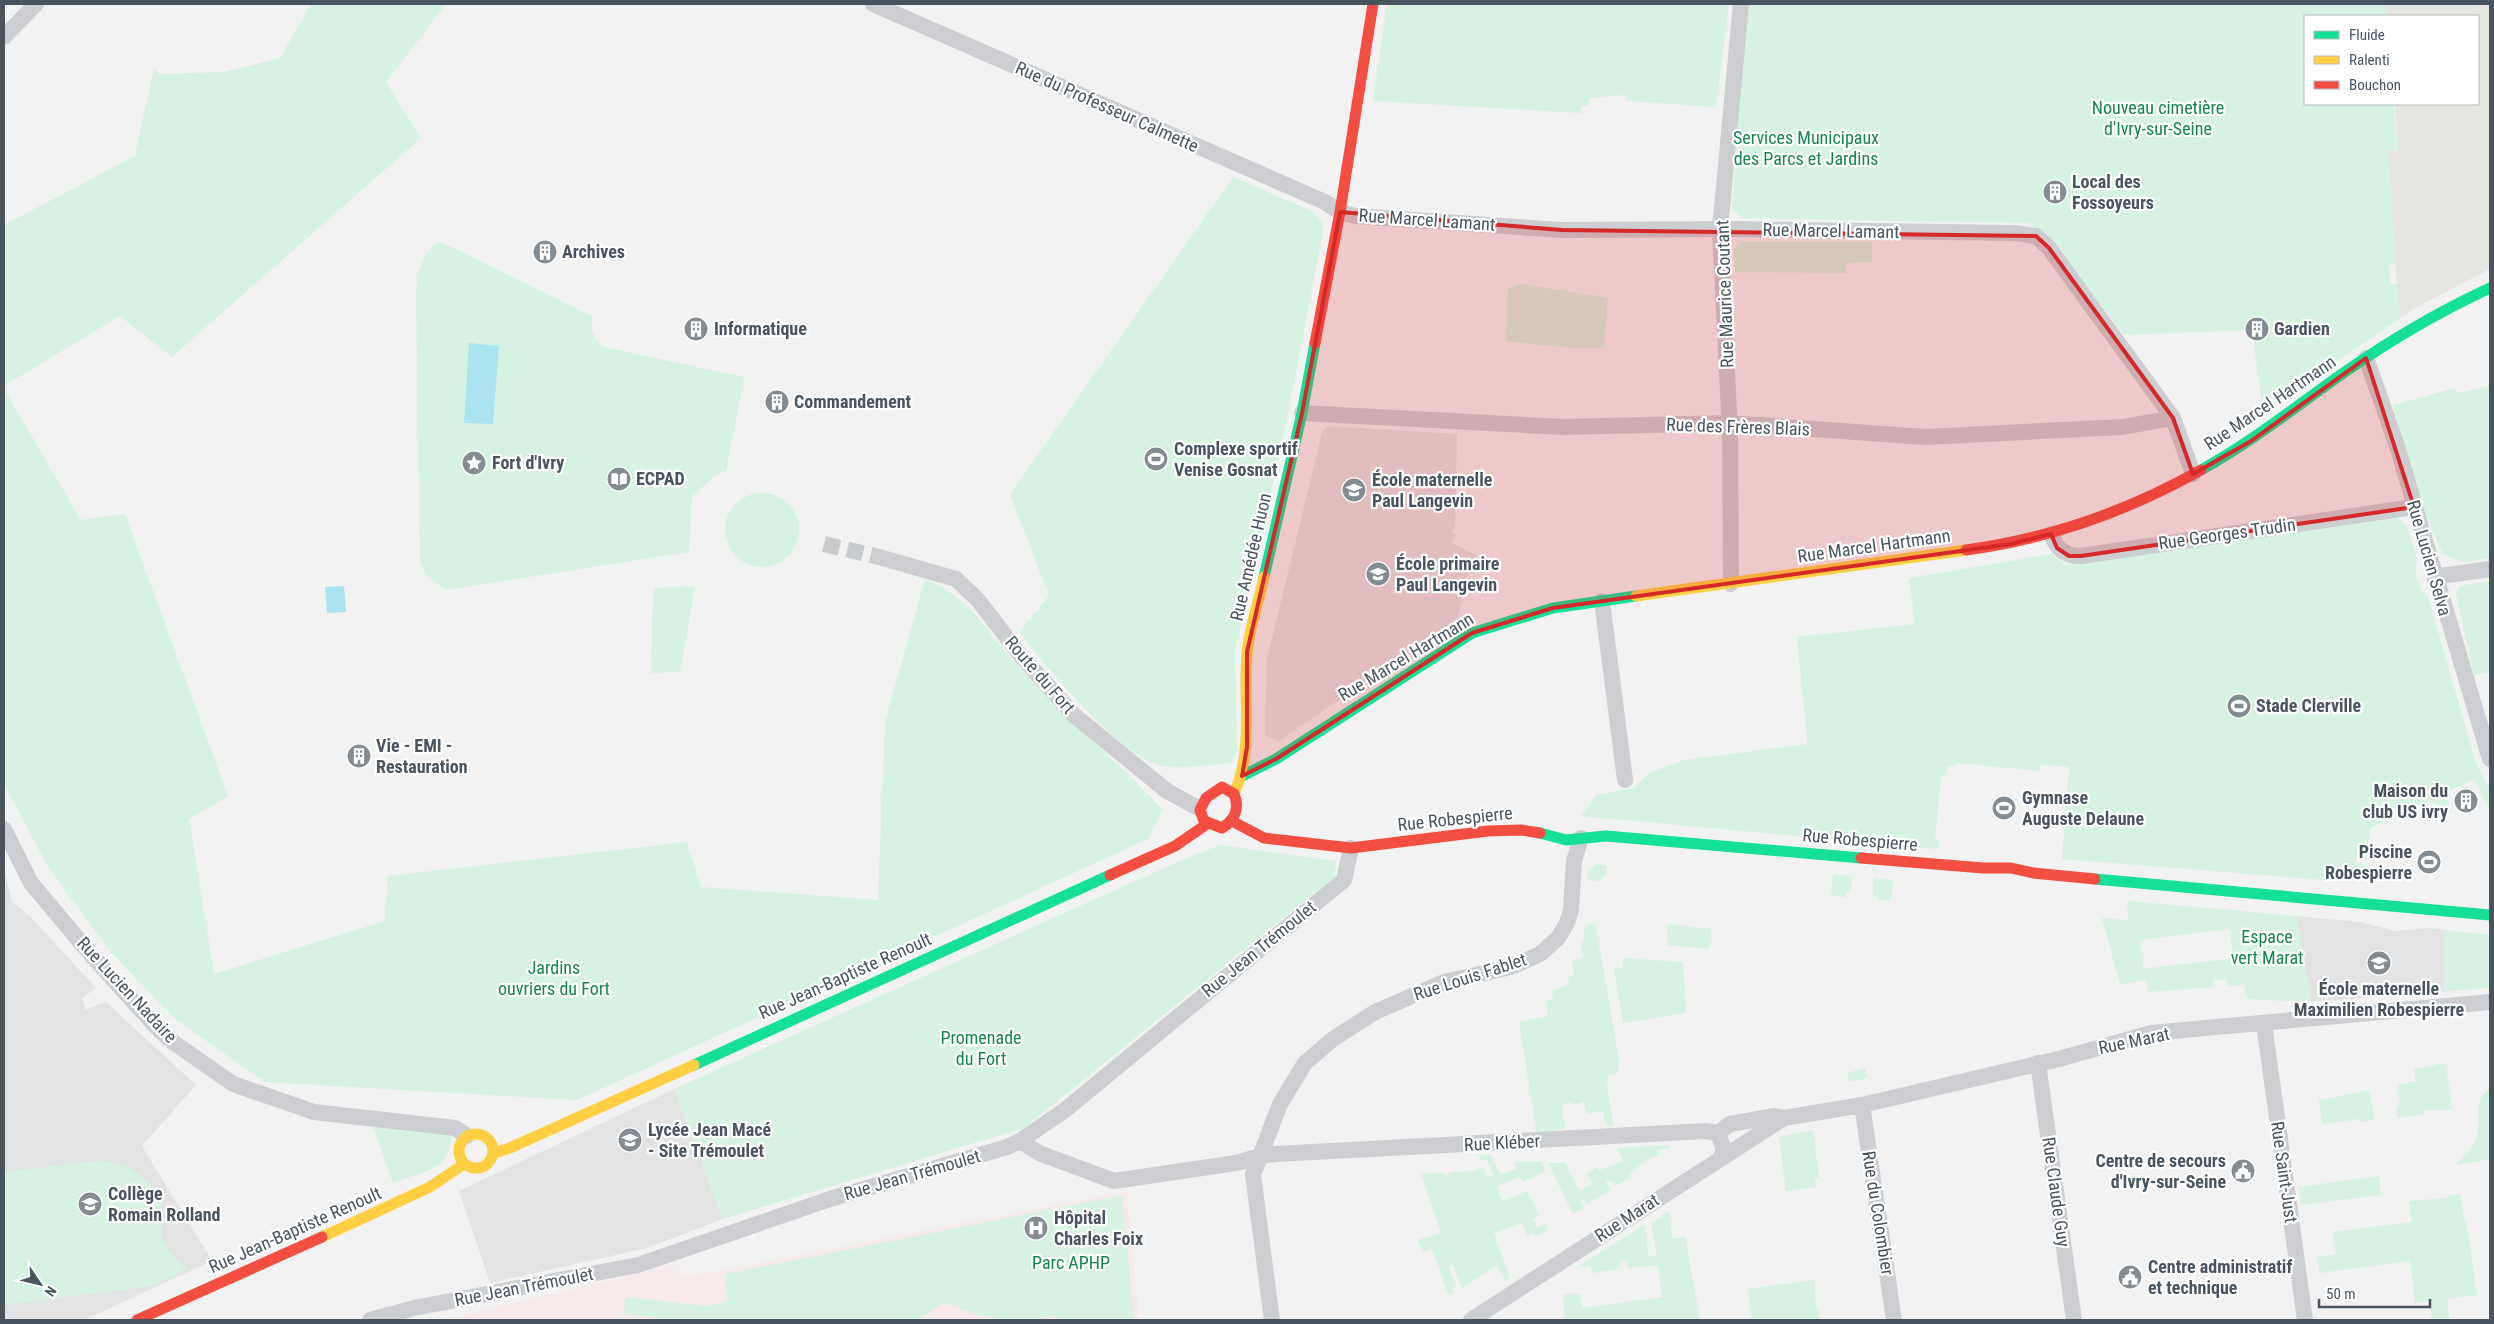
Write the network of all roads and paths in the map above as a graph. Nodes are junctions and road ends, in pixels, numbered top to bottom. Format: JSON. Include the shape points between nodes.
{"nodes":[{"id":1,"x":36,"y":4,"type":"edge"},
{"id":2,"x":873,"y":4,"type":"edge"},
{"id":3,"x":1373,"y":4,"type":"edge"},
{"id":4,"x":1741,"y":4,"type":"edge"},
{"id":5,"x":4,"y":37,"type":"edge"},
{"id":6,"x":1340,"y":212,"type":"junction"},
{"id":7,"x":1720,"y":230,"type":"junction"},
{"id":8,"x":2490,"y":288,"type":"edge"},
{"id":9,"x":2366,"y":358,"type":"junction"},
{"id":10,"x":1302,"y":413,"type":"junction"},
{"id":11,"x":2173,"y":418,"type":"junction"},
{"id":12,"x":1729,"y":423,"type":"junction"},
{"id":13,"x":2193,"y":474,"type":"junction"},
{"id":14,"x":2414,"y":506,"type":"junction"},
{"id":15,"x":2051,"y":534,"type":"junction"},
{"id":16,"x":879,"y":557,"type":"tunnel mouth"},
{"id":17,"x":2490,"y":569,"type":"edge"},
{"id":18,"x":2434,"y":577,"type":"junction"},
{"id":19,"x":1731,"y":584,"type":"junction"},
{"id":20,"x":1602,"y":601,"type":"junction"},
{"id":21,"x":2490,"y":759,"type":"edge"},
{"id":22,"x":1242,"y":776,"type":"junction"},
{"id":23,"x":1625,"y":780,"type":"dead end"},
{"id":24,"x":1234,"y":794,"type":"junction"},
{"id":25,"x":1198,"y":808,"type":"junction"},
{"id":26,"x":1232,"y":821,"type":"junction"},
{"id":27,"x":1207,"y":824,"type":"junction"},
{"id":28,"x":4,"y":829,"type":"edge"},
{"id":29,"x":1580,"y":838,"type":"junction"},
{"id":30,"x":1351,"y":848,"type":"junction"},
{"id":31,"x":2490,"y":915,"type":"edge"},
{"id":32,"x":2490,"y":1002,"type":"edge"},
{"id":33,"x":2264,"y":1024,"type":"junction"},
{"id":34,"x":2038,"y":1063,"type":"junction"},
{"id":35,"x":1862,"y":1105,"type":"junction"},
{"id":36,"x":1784,"y":1118,"type":"junction"},
{"id":37,"x":1718,"y":1133,"type":"junction"},
{"id":38,"x":467,"y":1136,"type":"junction"},
{"id":39,"x":1020,"y":1141,"type":"junction"},
{"id":40,"x":494,"y":1153,"type":"junction"},
{"id":41,"x":1260,"y":1156,"type":"junction"},
{"id":42,"x":1722,"y":1157,"type":"junction"},
{"id":43,"x":464,"y":1164,"type":"junction"},
{"id":44,"x":137,"y":1320,"type":"edge"},
{"id":45,"x":370,"y":1320,"type":"edge"},
{"id":46,"x":1272,"y":1320,"type":"edge"},
{"id":47,"x":1471,"y":1320,"type":"edge"},
{"id":48,"x":1894,"y":1320,"type":"edge"},
{"id":49,"x":2074,"y":1320,"type":"edge"},
{"id":50,"x":2305,"y":1320,"type":"edge"}],
"edges":[{"from":1,"to":5,"type":"street"},
{"from":2,"to":6,"type":"street","name":"Rue du Professeur Calmette","via":[[1325,202]]},
{"from":3,"to":6,"type":"main road","name":"Rue Amédée Huon"},
{"from":4,"to":7,"type":"street","name":"Rue Maurice Coutant"},
{"from":6,"to":7,"type":"street","name":"Rue Marcel Lamant","via":[[1354,216],[1562,230]]},
{"from":6,"to":10,"type":"main road","name":"Rue Amédée Huon"},
{"from":7,"to":11,"type":"street","name":"Rue Marcel Lamant","via":[[2014,233],[2036,236],[2049,248]]},
{"from":7,"to":12,"type":"street","name":"Rue Maurice Coutant"},
{"from":8,"to":9,"type":"main road","name":"Rue Marcel Hartmann","via":[[2438,313]]},
{"from":9,"to":13,"type":"main road","name":"Rue Marcel Hartmann","via":[[2252,441]]},
{"from":9,"to":14,"type":"street","name":"Rue Lucien Selva"},
{"from":10,"to":12,"type":"street","name":"Rue des Frères Blais","via":[[1563,427]]},
{"from":10,"to":22,"type":"main road","name":"Rue Amédée Huon","via":[[1247,652],[1247,748]]},
{"from":11,"to":12,"type":"street","name":"Rue des Frères Blais","via":[[2123,427],[1925,438]]},
{"from":11,"to":13,"type":"street","name":"Rue Marcel Lamant"},
{"from":12,"to":19,"type":"street","name":"Rue Maurice Coutant"},
{"from":13,"to":15,"type":"main road","name":"Rue Marcel Hartmann","via":[[2112,512]]},
{"from":14,"to":15,"type":"street","name":"Rue Georges Trudin","via":[[2081,556],[2069,556],[2057,548]]},
{"from":14,"to":18,"type":"street","name":"Rue Lucien Selva"},
{"from":15,"to":19,"type":"main road","name":"Rue Marcel Hartmann","via":[[2011,544]]},
{"from":16,"to":25,"type":"street","name":"Route du Fort","via":[[956,580],[978,600],[1021,656],[1075,716],[1167,791]]},
{"from":17,"to":18,"type":"street"},
{"from":18,"to":21,"type":"street","name":"Rue Lucien Selva"},
{"from":19,"to":20,"type":"main road","name":"Rue Marcel Hartmann"},
{"from":20,"to":22,"type":"main road","name":"Rue Marcel Hartmann","via":[[1535,613],[1472,633],[1276,759]]},
{"from":20,"to":23,"type":"street"},
{"from":22,"to":24,"type":"main road","name":"Rue Amédée Huon"},
{"from":24,"to":25,"type":"main road","via":[[1222,787],[1202,800]]},
{"from":24,"to":26,"type":"main road","via":[[1237,804]]},
{"from":25,"to":27,"type":"main road"},
{"from":26,"to":27,"type":"main road","via":[[1222,828]]},
{"from":26,"to":30,"type":"main road","name":"Rue Robespierre","via":[[1264,838]]},
{"from":27,"to":40,"type":"main road","name":"Rue Jean-Baptiste Renoult","via":[[1174,846]]},
{"from":28,"to":38,"type":"street","name":"Rue Lucien Nadaire","via":[[31,883],[93,957],[158,1029],[233,1084],[314,1112],[455,1128]]},
{"from":29,"to":30,"type":"main road","name":"Rue Robespierre","via":[[1566,840],[1520,830],[1488,831]]},
{"from":29,"to":31,"type":"main road","name":"Rue Robespierre","via":[[1606,836],[2011,868],[2033,873]]},
{"from":29,"to":41,"type":"street","name":"Rue Louis Fablet","via":[[1574,861],[1571,910],[1558,938],[1540,954],[1511,967],[1444,982],[1375,1012],[1332,1039],[1305,1063],[1290,1087]]},
{"from":30,"to":39,"type":"street","name":"Rue Jean Trémoulet","via":[[1344,880],[1065,1110]]},
{"from":32,"to":33,"type":"street","name":"Rue Marat"},
{"from":33,"to":34,"type":"street","name":"Rue Marat","via":[[2151,1033]]},
{"from":33,"to":50,"type":"street","name":"Rue Saint-Just"},
{"from":34,"to":35,"type":"street","name":"Rue Marat"},
{"from":34,"to":49,"type":"street","name":"Rue Claude Guy"},
{"from":35,"to":36,"type":"street","name":"Rue Marat"},
{"from":35,"to":48,"type":"street","name":"Rue du Colombier"},
{"from":36,"to":37,"type":"street","name":"Rue Marat","via":[[1775,1116],[1730,1124]]},
{"from":36,"to":42,"type":"street","name":"Rue Marat"},
{"from":37,"to":41,"type":"street","name":"Rue Kléber"},
{"from":37,"to":42,"type":"street","via":[[1724,1150]]},
{"from":38,"to":40,"type":"main road","via":[[483,1135],[491,1142]]},
{"from":38,"to":43,"type":"main road","via":[[459,1149]]},
{"from":39,"to":41,"type":"street","name":"Rue Kléber","via":[[1039,1153],[1114,1180],[1236,1163]]},
{"from":39,"to":45,"type":"street","name":"Rue Jean Trémoulet","via":[[830,1199],[638,1265],[414,1308]]},
{"from":40,"to":43,"type":"main road","via":[[485,1166],[474,1168]]},
{"from":41,"to":46,"type":"street","name":"Rue Louis Fablet","via":[[1253,1175]]},
{"from":42,"to":47,"type":"street","name":"Rue Marat"},
{"from":43,"to":44,"type":"main road","name":"Rue Jean-Baptiste Renoult","via":[[406,1199]]}]}
